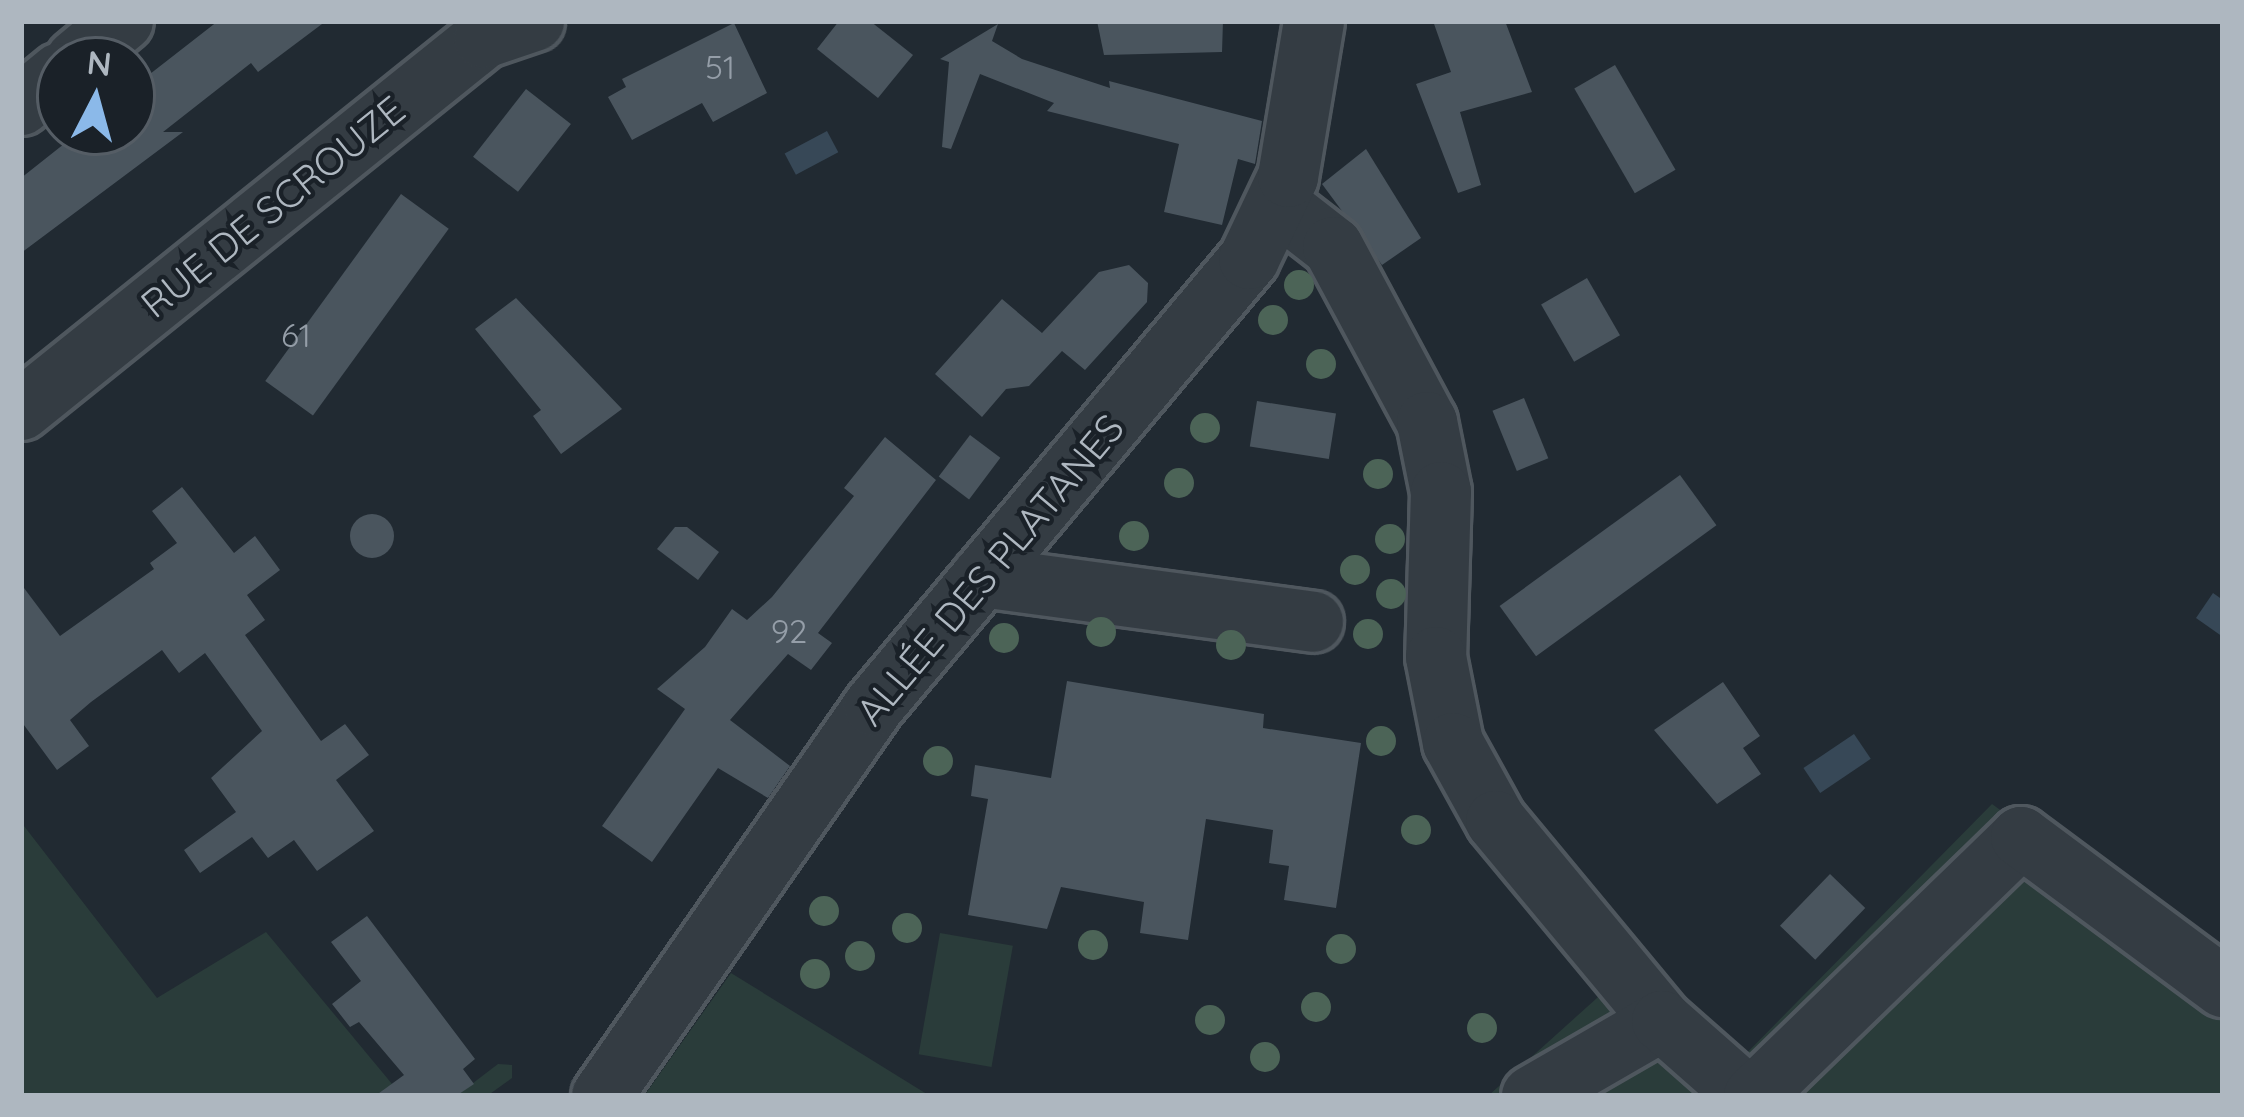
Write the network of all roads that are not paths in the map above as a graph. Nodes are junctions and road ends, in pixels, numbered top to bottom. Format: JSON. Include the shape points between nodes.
{"nodes":[{"id":1,"x":534,"y":21,"type":"edge"},
{"id":2,"x":1313,"y":21,"type":"edge"},
{"id":3,"x":1279,"y":205,"type":"junction"},
{"id":4,"x":21,"y":410,"type":"edge"},
{"id":5,"x":982,"y":577,"type":"junction"},
{"id":6,"x":1313,"y":622,"type":"dead end"},
{"id":7,"x":2223,"y":987,"type":"edge"},
{"id":8,"x":1663,"y":1022,"type":"junction"},
{"id":9,"x":602,"y":1096,"type":"edge"},
{"id":10,"x":1532,"y":1096,"type":"edge"},
{"id":11,"x":1751,"y":1096,"type":"edge"}],
"edges":[{"from":1,"to":4,"type":"street","name":"RUE DE SCROUZE","via":[[484,38]]},
{"from":2,"to":3,"type":"street","name":"ALLÉE DES PLATANES"},
{"from":3,"to":5,"type":"street","name":"ALLÉE DES PLATANES","via":[[1249,260]]},
{"from":3,"to":8,"type":"street","via":[[1333,247],[1427,422],[1441,492],[1436,656],[1453,743],[1496,821]]},
{"from":5,"to":6,"type":"street"},
{"from":5,"to":9,"type":"street","name":"ALLÉE DES PLATANES","via":[[874,706]]},
{"from":7,"to":11,"type":"street","via":[[2021,838]]},
{"from":8,"to":10,"type":"street"},
{"from":8,"to":11,"type":"street"}]}
